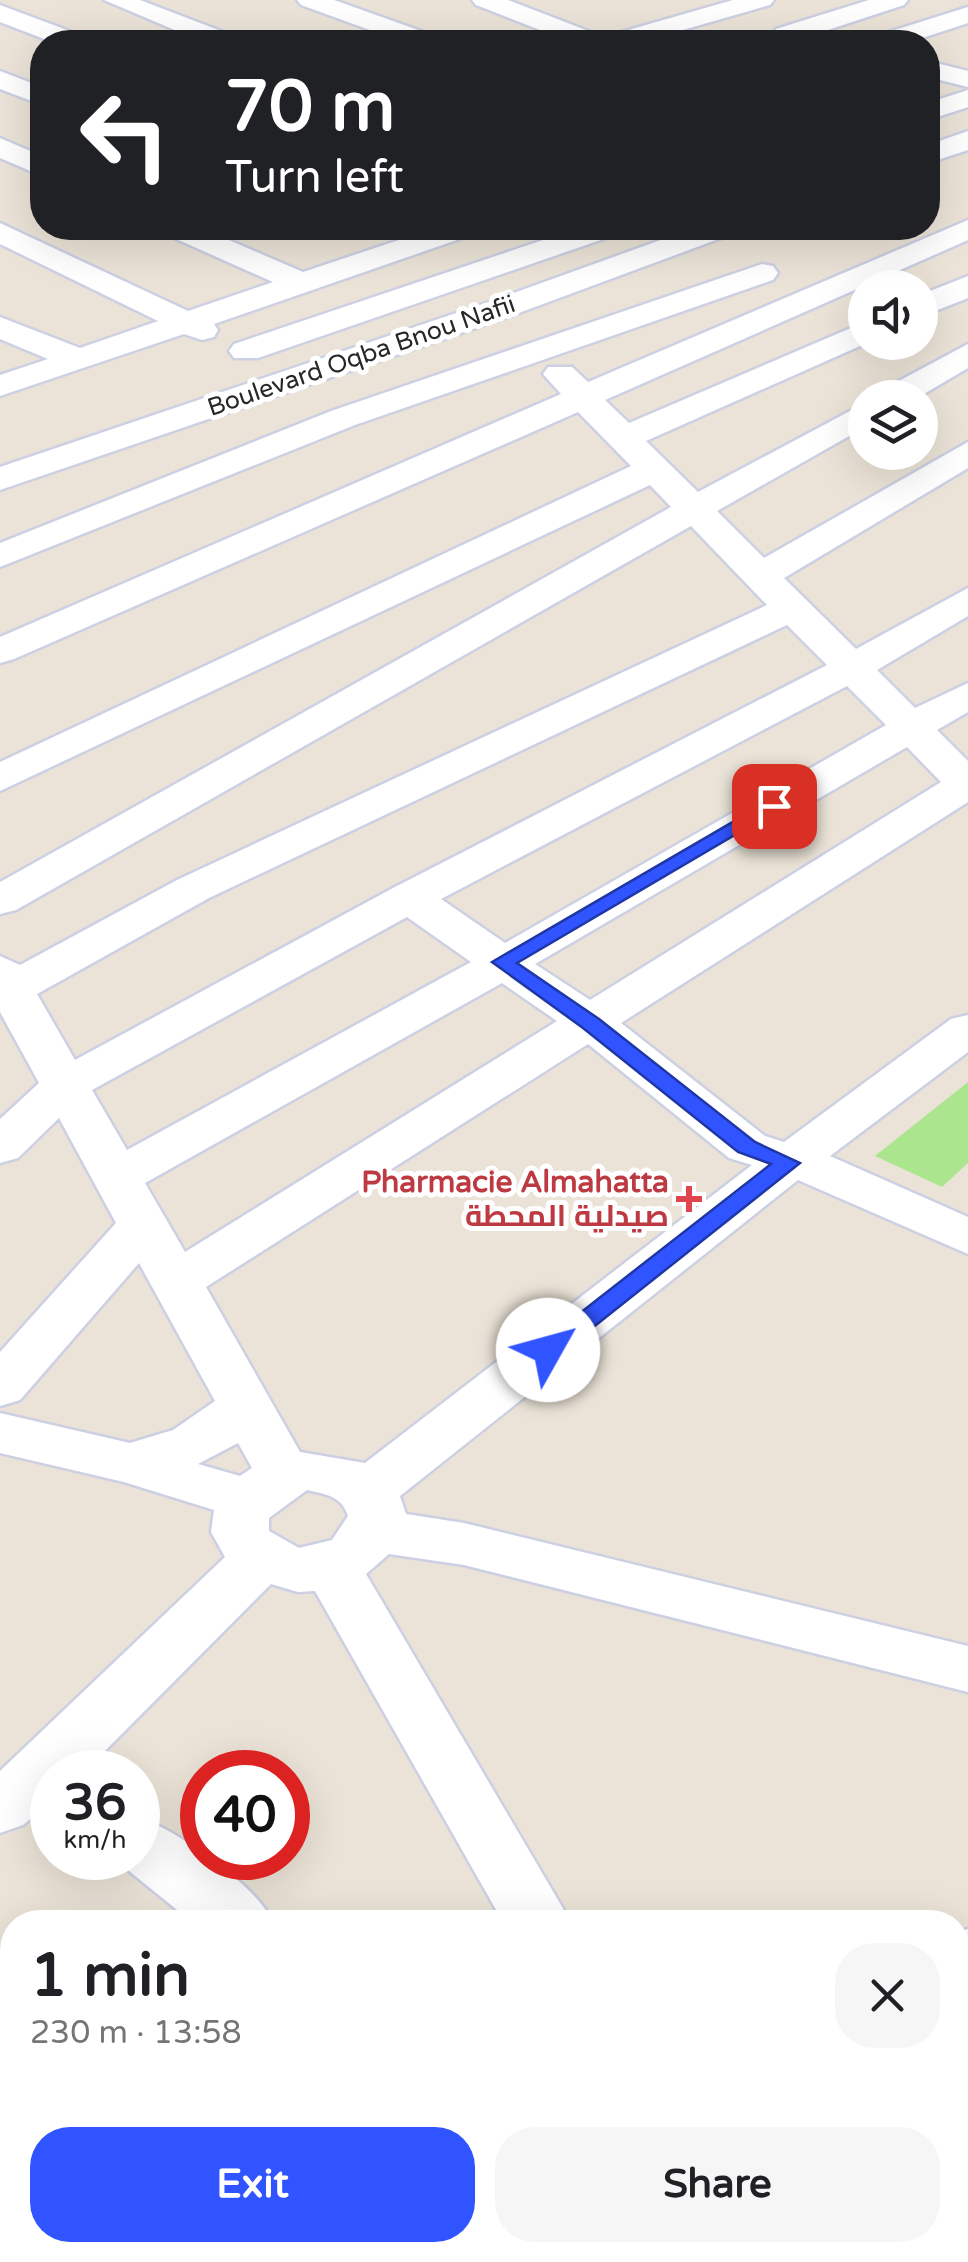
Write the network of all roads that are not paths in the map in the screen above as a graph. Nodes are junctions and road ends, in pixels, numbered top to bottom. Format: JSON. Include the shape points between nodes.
{"nodes":[{"id":1,"x":117,"y":0,"type":"edge"},
{"id":2,"x":310,"y":0,"type":"edge"},
{"id":3,"x":485,"y":0,"type":"edge"},
{"id":4,"x":761,"y":0,"type":"edge"},
{"id":5,"x":895,"y":0,"type":"edge"},
{"id":6,"x":0,"y":13,"type":"edge"},
{"id":7,"x":968,"y":15,"type":"edge"},
{"id":8,"x":707,"y":16,"type":"junction"},
{"id":9,"x":43,"y":30,"type":"edge"},
{"id":10,"x":194,"y":30,"type":"edge"},
{"id":11,"x":393,"y":30,"type":"edge"},
{"id":12,"x":563,"y":30,"type":"edge"},
{"id":13,"x":657,"y":30,"type":"edge"},
{"id":14,"x":764,"y":30,"type":"edge"},
{"id":15,"x":801,"y":30,"type":"edge"},
{"id":16,"x":922,"y":30,"type":"edge"},
{"id":17,"x":0,"y":80,"type":"edge"},
{"id":18,"x":30,"y":92,"type":"edge"},
{"id":19,"x":968,"y":140,"type":"edge"},
{"id":20,"x":0,"y":147,"type":"edge"},
{"id":21,"x":940,"y":150,"type":"edge"},
{"id":22,"x":30,"y":161,"type":"edge"},
{"id":23,"x":0,"y":232,"type":"edge"},
{"id":24,"x":203,"y":240,"type":"edge"},
{"id":25,"x":387,"y":240,"type":"edge"},
{"id":26,"x":428,"y":240,"type":"edge"},
{"id":27,"x":571,"y":240,"type":"edge"},
{"id":28,"x":688,"y":240,"type":"edge"},
{"id":29,"x":935,"y":240,"type":"edge"},
{"id":30,"x":406,"y":248,"type":"junction"},
{"id":31,"x":762,"y":273,"type":"dead end"},
{"id":32,"x":302,"y":283,"type":"junction"},
{"id":33,"x":968,"y":286,"type":"edge"},
{"id":34,"x":938,"y":299,"type":"edge"},
{"id":35,"x":497,"y":310,"type":"junction"},
{"id":36,"x":184,"y":322,"type":"junction"},
{"id":37,"x":0,"y":327,"type":"edge"},
{"id":38,"x":848,"y":339,"type":"edge"},
{"id":39,"x":246,"y":352,"type":"junction"},
{"id":40,"x":539,"y":353,"type":"junction"},
{"id":41,"x":968,"y":354,"type":"edge"},
{"id":42,"x":78,"y":358,"type":"junction"},
{"id":43,"x":298,"y":377,"type":"junction"},
{"id":44,"x":923,"y":380,"type":"edge"},
{"id":45,"x":0,"y":386,"type":"edge"},
{"id":46,"x":582,"y":396,"type":"junction"},
{"id":47,"x":848,"y":423,"type":"edge"},
{"id":48,"x":624,"y":438,"type":"junction"},
{"id":49,"x":968,"y":453,"type":"edge"},
{"id":50,"x":654,"y":469,"type":"junction"},
{"id":51,"x":0,"y":479,"type":"edge"},
{"id":52,"x":694,"y":510,"type":"junction"},
{"id":53,"x":0,"y":556,"type":"edge"},
{"id":54,"x":761,"y":576,"type":"junction"},
{"id":55,"x":967,"y":577,"type":"edge"},
{"id":56,"x":792,"y":608,"type":"junction"},
{"id":57,"x":0,"y":651,"type":"edge"},
{"id":58,"x":852,"y":668,"type":"junction"},
{"id":59,"x":968,"y":694,"type":"edge"},
{"id":60,"x":912,"y":730,"type":"junction"},
{"id":61,"x":0,"y":778,"type":"edge"},
{"id":62,"x":968,"y":785,"type":"edge"},
{"id":63,"x":409,"y":898,"type":"junction"},
{"id":64,"x":0,"y":900,"type":"edge"},
{"id":65,"x":503,"y":962,"type":"junction"},
{"id":66,"x":8,"y":997,"type":"edge"},
{"id":67,"x":591,"y":1023,"type":"junction"},
{"id":68,"x":968,"y":1029,"type":"edge"},
{"id":69,"x":65,"y":1085,"type":"junction"},
{"id":70,"x":0,"y":1147,"type":"edge"},
{"id":71,"x":788,"y":1163,"type":"junction"},
{"id":72,"x":117,"y":1177,"type":"junction"},
{"id":73,"x":144,"y":1224,"type":"junction"},
{"id":74,"x":968,"y":1237,"type":"edge"},
{"id":75,"x":176,"y":1282,"type":"junction"},
{"id":76,"x":244,"y":1404,"type":"junction"},
{"id":77,"x":4,"y":1425,"type":"edge"},
{"id":78,"x":130,"y":1463,"type":"junction"},
{"id":79,"x":265,"y":1510,"type":"junction"},
{"id":80,"x":359,"y":1529,"type":"junction"},
{"id":81,"x":968,"y":1668,"type":"edge"},
{"id":82,"x":62,"y":1750,"type":"edge"},
{"id":83,"x":160,"y":1860,"type":"edge"},
{"id":84,"x":225,"y":1910,"type":"edge"},
{"id":85,"x":523,"y":1910,"type":"edge"}],
"edges":[{"from":1,"to":10,"type":"street"},
{"from":2,"to":11,"type":"street"},
{"from":3,"to":12,"type":"street"},
{"from":4,"to":8,"type":"street"},
{"from":5,"to":15,"type":"street"},
{"from":6,"to":9,"type":"street"},
{"from":7,"to":16,"type":"street"},
{"from":8,"to":13,"type":"street"},
{"from":8,"to":14,"type":"street"},
{"from":17,"to":18,"type":"street"},
{"from":19,"to":21,"type":"street"},
{"from":20,"to":22,"type":"street"},
{"from":23,"to":36,"type":"street"},
{"from":24,"to":32,"type":"street"},
{"from":25,"to":30,"type":"street"},
{"from":26,"to":30,"type":"street"},
{"from":27,"to":39,"type":"street"},
{"from":28,"to":35,"type":"street","name":"Boulevard Oqba Bnou Nafii"},
{"from":29,"to":46,"type":"street"},
{"from":30,"to":32,"type":"street"},
{"from":31,"to":40,"type":"street"},
{"from":32,"to":36,"type":"street"},
{"from":33,"to":34,"type":"street"},
{"from":35,"to":40,"type":"street"},
{"from":35,"to":43,"type":"street","name":"Boulevard Oqba Bnou Nafii"},
{"from":36,"to":39,"type":"street"},
{"from":36,"to":42,"type":"street"},
{"from":37,"to":42,"type":"street"},
{"from":38,"to":48,"type":"street"},
{"from":39,"to":43,"type":"street"},
{"from":40,"to":46,"type":"street"},
{"from":40,"to":53,"type":"street","via":[[343,418]]},
{"from":41,"to":44,"type":"street"},
{"from":42,"to":45,"type":"street"},
{"from":43,"to":51,"type":"street","name":"Boulevard Oqba Bnou Nafii"},
{"from":46,"to":48,"type":"street"},
{"from":46,"to":57,"type":"street"},
{"from":47,"to":52,"type":"street"},
{"from":48,"to":50,"type":"street"},
{"from":49,"to":54,"type":"street"},
{"from":50,"to":52,"type":"street"},
{"from":50,"to":61,"type":"street"},
{"from":52,"to":54,"type":"street"},
{"from":52,"to":64,"type":"street"},
{"from":54,"to":56,"type":"street"},
{"from":55,"to":58,"type":"street"},
{"from":56,"to":58,"type":"street"},
{"from":56,"to":66,"type":"street","via":[[193,889]]},
{"from":58,"to":60,"type":"street"},
{"from":58,"to":63,"type":"street"},
{"from":59,"to":60,"type":"street"},
{"from":60,"to":62,"type":"street"},
{"from":60,"to":65,"type":"street"},
{"from":62,"to":67,"type":"street"},
{"from":63,"to":65,"type":"street"},
{"from":63,"to":69,"type":"street"},
{"from":65,"to":67,"type":"street"},
{"from":65,"to":72,"type":"street"},
{"from":66,"to":69,"type":"street"},
{"from":67,"to":71,"type":"street","via":[[746,1147]]},
{"from":67,"to":75,"type":"street"},
{"from":68,"to":71,"type":"street"},
{"from":69,"to":70,"type":"street"},
{"from":69,"to":72,"type":"street"},
{"from":71,"to":74,"type":"street","via":[[838,1176]]},
{"from":71,"to":80,"type":"street"},
{"from":72,"to":73,"type":"street"},
{"from":73,"to":75,"type":"street"},
{"from":73,"to":77,"type":"street"},
{"from":75,"to":76,"type":"street"},
{"from":76,"to":78,"type":"street","via":[[223,1430]]},
{"from":76,"to":79,"type":"street"},
{"from":77,"to":78,"type":"street"},
{"from":78,"to":79,"type":"street"},
{"from":79,"to":80,"type":"street","via":[[294,1569]]},
{"from":79,"to":80,"type":"street","via":[[331,1472],[352,1479]]},
{"from":79,"to":82,"type":"street"},
{"from":80,"to":81,"type":"street","via":[[493,1551]]},
{"from":80,"to":85,"type":"street"},
{"from":83,"to":84,"type":"street"}]}
